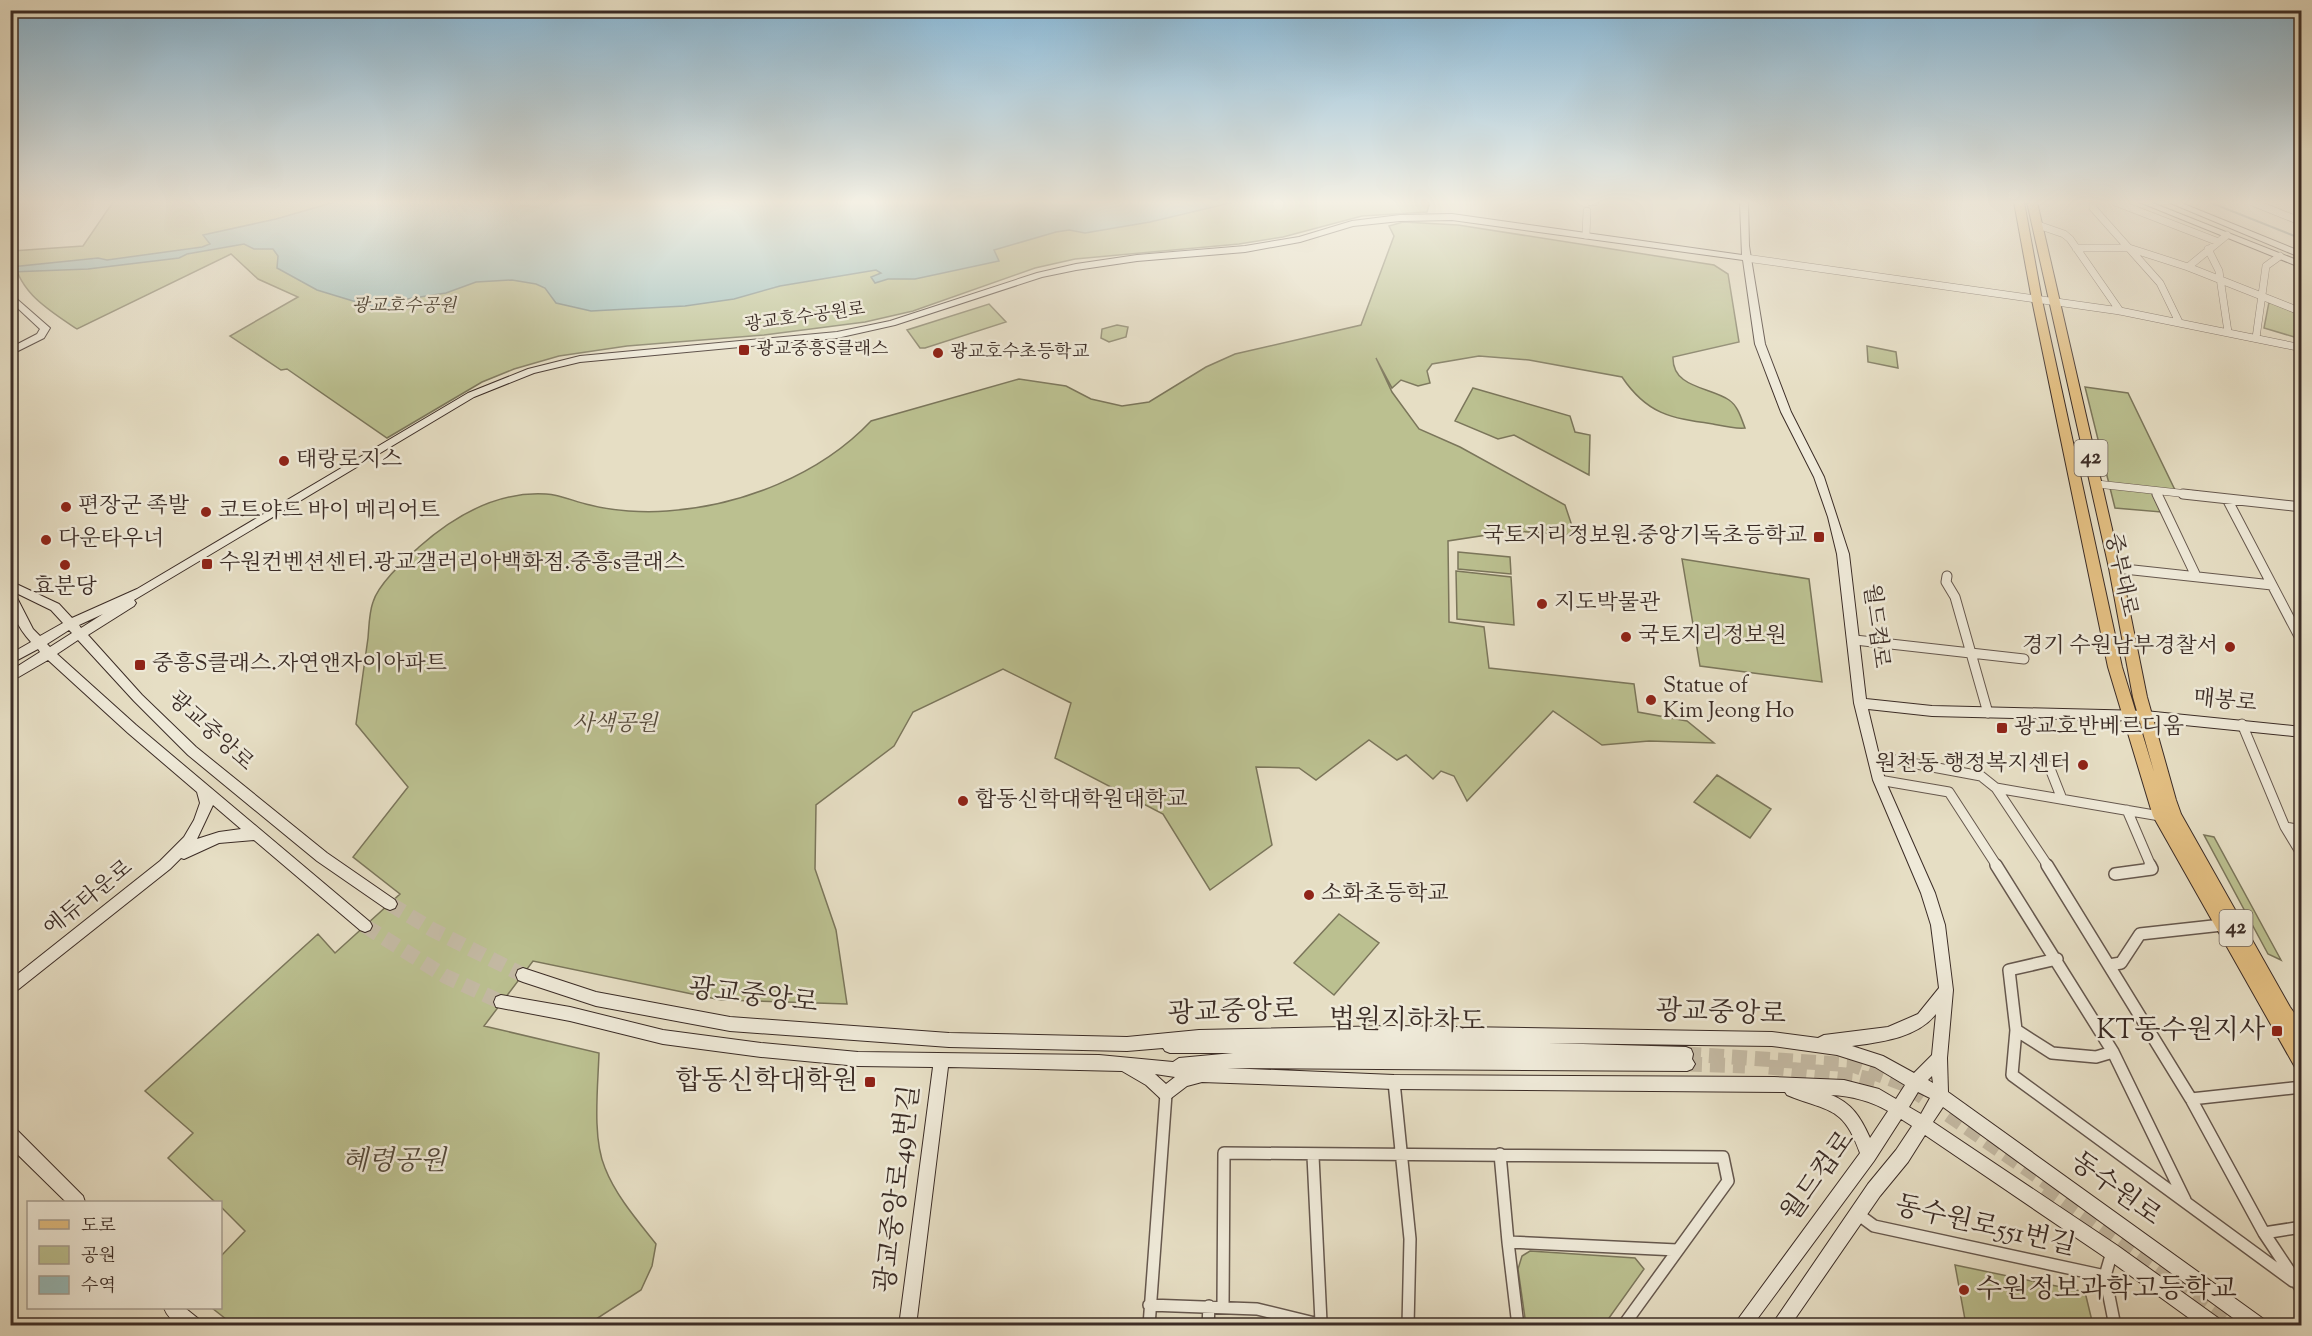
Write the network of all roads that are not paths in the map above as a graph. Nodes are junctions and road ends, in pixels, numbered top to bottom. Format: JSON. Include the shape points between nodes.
{"nodes":[{"id":1,"x":1094,"y":264,"type":"edge"},
{"id":2,"x":1747,"y":264,"type":"edge"},
{"id":3,"x":1790,"y":264,"type":"edge"},
{"id":4,"x":2030,"y":264,"type":"edge"},
{"id":5,"x":2047,"y":264,"type":"edge"},
{"id":6,"x":2087,"y":264,"type":"edge"},
{"id":7,"x":2143,"y":264,"type":"edge"},
{"id":8,"x":2180,"y":264,"type":"edge"},
{"id":9,"x":2191,"y":264,"type":"edge"},
{"id":10,"x":2214,"y":264,"type":"edge"},
{"id":11,"x":2268,"y":264,"type":"edge"},
{"id":12,"x":2188,"y":267,"type":"junction"},
{"id":13,"x":2220,"y":280,"type":"junction"},
{"id":14,"x":10,"y":296,"type":"edge"},
{"id":15,"x":2262,"y":296,"type":"junction"},
{"id":16,"x":2037,"y":300,"type":"junction"},
{"id":17,"x":2055,"y":302,"type":"junction"},
{"id":18,"x":2120,"y":311,"type":"junction"},
{"id":19,"x":2301,"y":312,"type":"edge"},
{"id":20,"x":2179,"y":322,"type":"junction"},
{"id":21,"x":2228,"y":332,"type":"junction"},
{"id":22,"x":2256,"y":338,"type":"junction"},
{"id":23,"x":2301,"y":348,"type":"edge"},
{"id":24,"x":10,"y":352,"type":"edge"},
{"id":25,"x":2097,"y":484,"type":"junction"},
{"id":26,"x":2156,"y":492,"type":"junction"},
{"id":27,"x":2227,"y":499,"type":"junction"},
{"id":28,"x":2301,"y":507,"type":"edge"},
{"id":29,"x":2115,"y":568,"type":"junction"},
{"id":30,"x":1947,"y":576,"type":"dead end"},
{"id":31,"x":2196,"y":576,"type":"junction"},
{"id":32,"x":10,"y":585,"type":"edge"},
{"id":33,"x":2272,"y":585,"type":"junction"},
{"id":34,"x":141,"y":591,"type":"junction"},
{"id":35,"x":10,"y":595,"type":"edge"},
{"id":36,"x":70,"y":624,"type":"junction"},
{"id":37,"x":80,"y":636,"type":"junction"},
{"id":38,"x":1854,"y":640,"type":"junction"},
{"id":39,"x":2301,"y":640,"type":"edge"},
{"id":40,"x":39,"y":643,"type":"junction"},
{"id":41,"x":49,"y":654,"type":"junction"},
{"id":42,"x":1973,"y":654,"type":"junction"},
{"id":43,"x":2024,"y":659,"type":"dead end"},
{"id":44,"x":10,"y":660,"type":"edge"},
{"id":45,"x":2115,"y":667,"type":"junction"},
{"id":46,"x":2135,"y":671,"type":"junction"},
{"id":47,"x":10,"y":676,"type":"edge"},
{"id":48,"x":1860,"y":703,"type":"junction"},
{"id":49,"x":1988,"y":713,"type":"junction"},
{"id":50,"x":2128,"y":715,"type":"junction"},
{"id":51,"x":2145,"y":716,"type":"junction"},
{"id":52,"x":2242,"y":724,"type":"junction"},
{"id":53,"x":2301,"y":732,"type":"edge"},
{"id":54,"x":1873,"y":756,"type":"junction"},
{"id":55,"x":2049,"y":766,"type":"dead end"},
{"id":56,"x":1879,"y":780,"type":"junction"},
{"id":57,"x":1996,"y":788,"type":"junction"},
{"id":58,"x":203,"y":789,"type":"junction"},
{"id":59,"x":2062,"y":799,"type":"junction"},
{"id":60,"x":2127,"y":810,"type":"junction"},
{"id":61,"x":2160,"y":816,"type":"junction"},
{"id":62,"x":2285,"y":827,"type":"junction"},
{"id":63,"x":2301,"y":830,"type":"edge"},
{"id":64,"x":258,"y":835,"type":"junction"},
{"id":65,"x":2301,"y":855,"type":"edge"},
{"id":66,"x":165,"y":864,"type":"junction"},
{"id":67,"x":2115,"y":874,"type":"dead end"},
{"id":68,"x":390,"y":904,"type":"tunnel mouth"},
{"id":69,"x":2222,"y":925,"type":"junction"},
{"id":70,"x":365,"y":926,"type":"tunnel mouth"},
{"id":71,"x":2057,"y":959,"type":"junction"},
{"id":72,"x":2109,"y":965,"type":"junction"},
{"id":73,"x":523,"y":975,"type":"tunnel mouth"},
{"id":74,"x":10,"y":989,"type":"edge"},
{"id":75,"x":1946,"y":990,"type":"junction"},
{"id":76,"x":501,"y":1002,"type":"tunnel mouth"},
{"id":77,"x":2016,"y":1030,"type":"junction"},
{"id":78,"x":2301,"y":1038,"type":"edge"},
{"id":79,"x":1127,"y":1044,"type":"junction"},
{"id":80,"x":1808,"y":1044,"type":"junction"},
{"id":81,"x":2113,"y":1052,"type":"junction"},
{"id":82,"x":1938,"y":1058,"type":"junction"},
{"id":83,"x":941,"y":1060,"type":"junction"},
{"id":84,"x":2301,"y":1063,"type":"edge"},
{"id":85,"x":1124,"y":1066,"type":"junction"},
{"id":86,"x":1159,"y":1067,"type":"junction"},
{"id":87,"x":1206,"y":1075,"type":"junction"},
{"id":88,"x":1394,"y":1082,"type":"junction"},
{"id":89,"x":1916,"y":1082,"type":"junction"},
{"id":90,"x":1774,"y":1084,"type":"junction"},
{"id":91,"x":2301,"y":1087,"type":"edge"},
{"id":92,"x":1166,"y":1094,"type":"junction"},
{"id":93,"x":1941,"y":1096,"type":"junction"},
{"id":94,"x":2191,"y":1100,"type":"junction"},
{"id":95,"x":1899,"y":1109,"type":"junction"},
{"id":96,"x":1923,"y":1124,"type":"junction"},
{"id":97,"x":10,"y":1135,"type":"edge"},
{"id":98,"x":1402,"y":1154,"type":"junction"},
{"id":99,"x":1500,"y":1154,"type":"junction"},
{"id":100,"x":1868,"y":1155,"type":"junction"},
{"id":101,"x":1313,"y":1156,"type":"junction"},
{"id":102,"x":2185,"y":1200,"type":"junction"},
{"id":103,"x":75,"y":1201,"type":"edge"},
{"id":104,"x":1859,"y":1215,"type":"junction"},
{"id":105,"x":2301,"y":1227,"type":"edge"},
{"id":106,"x":2264,"y":1233,"type":"junction"},
{"id":107,"x":1508,"y":1242,"type":"junction"},
{"id":108,"x":1677,"y":1250,"type":"junction"},
{"id":109,"x":2112,"y":1252,"type":"junction"},
{"id":110,"x":2105,"y":1276,"type":"junction"},
{"id":111,"x":2300,"y":1288,"type":"edge"},
{"id":112,"x":1149,"y":1305,"type":"junction"},
{"id":113,"x":1209,"y":1306,"type":"junction"},
{"id":114,"x":1223,"y":1307,"type":"junction"},
{"id":115,"x":173,"y":1309,"type":"edge"},
{"id":116,"x":1324,"y":1324,"type":"edge"},
{"id":117,"x":194,"y":1326,"type":"edge"},
{"id":118,"x":907,"y":1326,"type":"edge"},
{"id":119,"x":1149,"y":1326,"type":"edge"},
{"id":120,"x":1208,"y":1326,"type":"edge"},
{"id":121,"x":1408,"y":1326,"type":"edge"},
{"id":122,"x":1518,"y":1326,"type":"edge"},
{"id":123,"x":1623,"y":1326,"type":"edge"},
{"id":124,"x":1741,"y":1326,"type":"edge"},
{"id":125,"x":1779,"y":1326,"type":"edge"},
{"id":126,"x":2115,"y":1326,"type":"edge"},
{"id":127,"x":2215,"y":1326,"type":"edge"},
{"id":128,"x":2259,"y":1326,"type":"edge"}],
"edges":[{"from":1,"to":34,"type":"main road","name":"광교호수공원로","via":[[1025,280],[892,323],[837,335],[608,355],[556,364],[510,379],[461,400]]},
{"from":2,"to":38,"type":"main road","name":"월드컵로","via":[[1760,344],[1833,517],[1843,554]]},
{"from":3,"to":16,"type":"street","name":"광교호수공원로"},
{"from":4,"to":16,"type":"main road","name":"중부대로","number":"42"},
{"from":5,"to":17,"type":"main road","name":"중부대로","number":"42"},
{"from":6,"to":18,"type":"street"},
{"from":7,"to":20,"type":"street","via":[[2160,283]]},
{"from":8,"to":12,"type":"street"},
{"from":9,"to":12,"type":"street"},
{"from":10,"to":13,"type":"street"},
{"from":11,"to":15,"type":"street"},
{"from":12,"to":13,"type":"street"},
{"from":13,"to":15,"type":"street"},
{"from":13,"to":21,"type":"street"},
{"from":14,"to":24,"type":"main road","via":[[45,328],[41,336]]},
{"from":15,"to":19,"type":"street"},
{"from":15,"to":22,"type":"street"},
{"from":16,"to":17,"type":"street","name":"광교호수공원로"},
{"from":16,"to":45,"type":"main road","name":"중부대로","number":"42"},
{"from":17,"to":18,"type":"street","name":"광교호수공원로"},
{"from":17,"to":25,"type":"main road","name":"중부대로","number":"42"},
{"from":18,"to":20,"type":"street","name":"광교호수공원로"},
{"from":20,"to":21,"type":"street","name":"광교호수공원로"},
{"from":21,"to":22,"type":"street","name":"광교호수공원로"},
{"from":22,"to":23,"type":"street","name":"광교호수공원로"},
{"from":25,"to":26,"type":"street"},
{"from":25,"to":29,"type":"main road","name":"중부대로","number":"42"},
{"from":26,"to":27,"type":"street"},
{"from":26,"to":31,"type":"street"},
{"from":27,"to":28,"type":"street"},
{"from":27,"to":33,"type":"street"},
{"from":29,"to":31,"type":"street","name":"중부대로"},
{"from":29,"to":46,"type":"main road","name":"중부대로","number":"42"},
{"from":30,"to":42,"type":"street"},
{"from":31,"to":33,"type":"street","name":"중부대로"},
{"from":32,"to":36,"type":"main road","name":"광교중앙로","via":[[55,607]]},
{"from":33,"to":39,"type":"street"},
{"from":34,"to":36,"type":"main road","name":"광교호수공원로"},
{"from":34,"to":37,"type":"main road","name":"광교호수공원로","via":[[129,604]]},
{"from":35,"to":40,"type":"main road","name":"광교중앙로"},
{"from":36,"to":37,"type":"main road","name":"광교중앙로"},
{"from":36,"to":40,"type":"main road","name":"광교호수공원로"},
{"from":37,"to":41,"type":"main road","name":"광교호수공원로"},
{"from":37,"to":68,"type":"main road","name":"광교중앙로","via":[[192,751],[322,857]]},
{"from":38,"to":42,"type":"street"},
{"from":38,"to":48,"type":"main road","name":"월드컵로"},
{"from":40,"to":41,"type":"main road","name":"광교중앙로"},
{"from":40,"to":44,"type":"main road","name":"광교호수공원로"},
{"from":41,"to":47,"type":"main road","name":"광교호수공원로"},
{"from":41,"to":58,"type":"main road","name":"광교중앙로"},
{"from":42,"to":43,"type":"street"},
{"from":42,"to":49,"type":"street"},
{"from":45,"to":46,"type":"main road"},
{"from":45,"to":50,"type":"main road","name":"중부대로","number":"42"},
{"from":46,"to":51,"type":"main road","name":"중부대로","number":"42"},
{"from":48,"to":49,"type":"main road","name":"매봉로"},
{"from":48,"to":54,"type":"main road","name":"월드컵로"},
{"from":49,"to":50,"type":"main road","name":"매봉로"},
{"from":50,"to":51,"type":"main road","name":"매봉로"},
{"from":50,"to":61,"type":"main road","name":"중부대로","number":"42"},
{"from":51,"to":52,"type":"main road","name":"매봉로"},
{"from":51,"to":78,"type":"main road","name":"중부대로","number":"42","via":[[2174,815]]},
{"from":52,"to":53,"type":"main road","name":"매봉로"},
{"from":52,"to":62,"type":"street"},
{"from":54,"to":56,"type":"main road","name":"월드컵로"},
{"from":54,"to":57,"type":"street","via":[[1981,776]]},
{"from":55,"to":59,"type":"street"},
{"from":56,"to":71,"type":"street","via":[[1949,792]]},
{"from":56,"to":75,"type":"main road","name":"월드컵로","via":[[1932,904]]},
{"from":57,"to":59,"type":"street"},
{"from":57,"to":72,"type":"street"},
{"from":58,"to":64,"type":"main road","name":"광교중앙로"},
{"from":58,"to":66,"type":"main road","via":[[207,803],[200,822],[189,841]]},
{"from":59,"to":60,"type":"street"},
{"from":60,"to":61,"type":"street"},
{"from":60,"to":67,"type":"street","via":[[2152,869]]},
{"from":61,"to":69,"type":"main road","name":"중부대로","number":"42"},
{"from":62,"to":63,"type":"street"},
{"from":62,"to":65,"type":"street"},
{"from":64,"to":66,"type":"main road","via":[[239,833],[213,838]]},
{"from":64,"to":70,"type":"main road","name":"광교중앙로"},
{"from":66,"to":74,"type":"main road","name":"에듀타운로"},
{"from":69,"to":72,"type":"street","via":[[2140,934],[2121,963]]},
{"from":69,"to":84,"type":"main road","name":"중부대로","number":"42"},
{"from":71,"to":77,"type":"street","via":[[2009,970]]},
{"from":71,"to":81,"type":"street"},
{"from":72,"to":94,"type":"street"},
{"from":73,"to":79,"type":"main road","name":"광교중앙로","via":[[596,999],[730,1024],[948,1040]]},
{"from":75,"to":80,"type":"main road","via":[[1923,1019],[1888,1034]]},
{"from":75,"to":82,"type":"main road","name":"월드컵로"},
{"from":76,"to":83,"type":"main road","via":[[663,1037],[761,1050],[858,1059]]},
{"from":77,"to":81,"type":"street","via":[[2052,1053],[2096,1057]]},
{"from":77,"to":102,"type":"street","via":[[2012,1075]]},
{"from":79,"to":80,"type":"main road","name":"광교중앙로","via":[[1199,1037],[1393,1034],[1760,1038]]},
{"from":79,"to":86,"type":"main road","name":"법원지하차도","via":[[1423,1046],[1686,1059],[1239,1060]]},
{"from":80,"to":89,"type":"main road","name":"광교중앙로","via":[[1878,1061]]},
{"from":81,"to":102,"type":"street"},
{"from":82,"to":89,"type":"main road","name":"월드컵로"},
{"from":82,"to":93,"type":"main road","name":"월드컵로"},
{"from":83,"to":85,"type":"main road","via":[[1099,1062]]},
{"from":83,"to":118,"type":"main road","name":"광교중앙로49번길"},
{"from":85,"to":86,"type":"main road"},
{"from":85,"to":92,"type":"main road","via":[[1151,1080]]},
{"from":86,"to":87,"type":"main road"},
{"from":87,"to":88,"type":"main road"},
{"from":87,"to":92,"type":"main road","via":[[1183,1080]]},
{"from":88,"to":90,"type":"main road"},
{"from":88,"to":98,"type":"street"},
{"from":89,"to":93,"type":"main road","name":"광교중앙로"},
{"from":89,"to":95,"type":"main road","name":"월드컵로"},
{"from":90,"to":95,"type":"main road","via":[[1844,1088],[1879,1097]]},
{"from":90,"to":100,"type":"main road","via":[[1835,1102],[1851,1115]]},
{"from":91,"to":94,"type":"street"},
{"from":92,"to":112,"type":"street"},
{"from":93,"to":96,"type":"main road"},
{"from":93,"to":128,"type":"main road","name":"동수원로"},
{"from":94,"to":106,"type":"street"},
{"from":95,"to":96,"type":"main road"},
{"from":95,"to":100,"type":"main road","name":"월드컵로"},
{"from":96,"to":104,"type":"main road"},
{"from":96,"to":109,"type":"main road"},
{"from":97,"to":103,"type":"main road"},
{"from":98,"to":99,"type":"street"},
{"from":98,"to":101,"type":"street"},
{"from":98,"to":121,"type":"street","via":[[1410,1239]]},
{"from":99,"to":107,"type":"street"},
{"from":99,"to":108,"type":"street","via":[[1723,1157],[1728,1181]]},
{"from":100,"to":124,"type":"main road","name":"월드컵로"},
{"from":101,"to":114,"type":"street","via":[[1224,1153]]},
{"from":101,"to":116,"type":"street"},
{"from":102,"to":111,"type":"street"},
{"from":104,"to":110,"type":"street","name":"동수원로551번길","via":[[1874,1226]]},
{"from":104,"to":125,"type":"main road"},
{"from":105,"to":106,"type":"street"},
{"from":106,"to":111,"type":"street"},
{"from":107,"to":108,"type":"street"},
{"from":107,"to":122,"type":"street"},
{"from":108,"to":123,"type":"street"},
{"from":109,"to":110,"type":"street"},
{"from":109,"to":127,"type":"main road"},
{"from":110,"to":126,"type":"street"},
{"from":112,"to":113,"type":"street"},
{"from":112,"to":119,"type":"street"},
{"from":113,"to":114,"type":"street"},
{"from":113,"to":120,"type":"street"},
{"from":114,"to":116,"type":"street","via":[[1257,1309]]},
{"from":115,"to":117,"type":"main road"}]}
